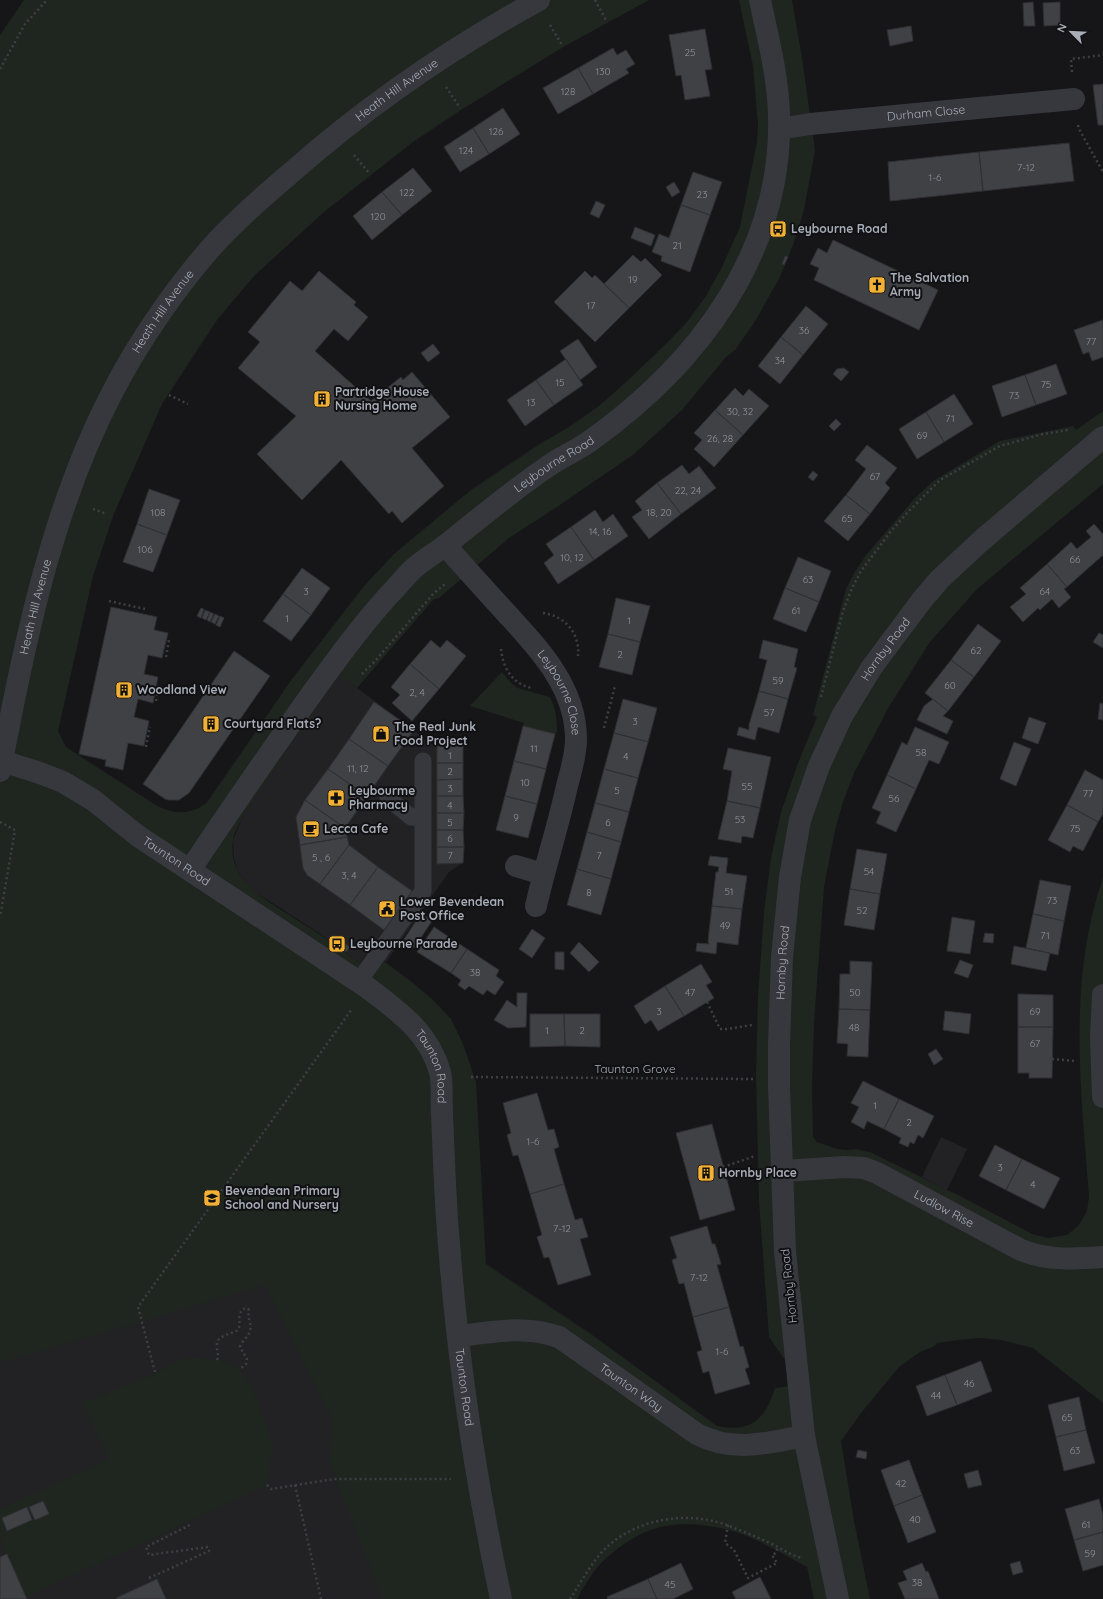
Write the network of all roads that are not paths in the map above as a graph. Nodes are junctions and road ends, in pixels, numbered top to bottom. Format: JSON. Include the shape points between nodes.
{"nodes":[{"id":1,"x":539,"y":0,"type":"edge"},
{"id":2,"x":760,"y":0,"type":"edge"},
{"id":3,"x":1074,"y":99,"type":"road end"},
{"id":4,"x":779,"y":128,"type":"junction"},
{"id":5,"x":1103,"y":437,"type":"edge"},
{"id":6,"x":445,"y":545,"type":"junction"},
{"id":7,"x":422,"y":761,"type":"dead end"},
{"id":8,"x":1,"y":766,"type":"edge"},
{"id":9,"x":388,"y":798,"type":"dead end"},
{"id":10,"x":423,"y":818,"type":"junction"},
{"id":11,"x":516,"y":866,"type":"dead end"},
{"id":12,"x":190,"y":870,"type":"junction"},
{"id":13,"x":543,"y":874,"type":"junction"},
{"id":14,"x":536,"y":906,"type":"dead end"},
{"id":15,"x":364,"y":984,"type":"junction"},
{"id":16,"x":1103,"y":995,"type":"edge"},
{"id":17,"x":1103,"y":1097,"type":"edge"},
{"id":18,"x":783,"y":1171,"type":"junction"},
{"id":19,"x":1103,"y":1257,"type":"edge"},
{"id":20,"x":458,"y":1336,"type":"junction"},
{"id":21,"x":804,"y":1436,"type":"junction"},
{"id":22,"x":501,"y":1599,"type":"edge"},
{"id":23,"x":838,"y":1599,"type":"edge"}],
"edges":[{"from":1,"to":8,"type":"street","name":"Heath Hill Avenue","via":[[431,65],[337,134],[268,192],[223,235],[170,300],[133,354],[113,390],[69,493],[55,532],[33,617]]},
{"from":2,"to":4,"type":"street","name":"Leybourne Road","via":[[774,62]]},
{"from":3,"to":4,"type":"street","name":"Durham Close"},
{"from":4,"to":6,"type":"street","name":"Leybourne Road","via":[[770,204],[758,239],[736,286],[709,327],[678,364],[627,412],[588,443],[546,467],[509,494]]},
{"from":5,"to":18,"type":"street","name":"Hornby Road","via":[[982,540],[926,594],[865,677],[831,737],[818,766],[800,820],[790,877],[782,957],[779,1078]]},
{"from":6,"to":12,"type":"street","name":"Leybourne Road","via":[[411,571],[359,629],[283,733]]},
{"from":6,"to":13,"type":"street","name":"Leybourne Close","via":[[544,655],[560,681],[572,709],[576,740],[574,760],[558,827]]},
{"from":7,"to":10,"type":"lane"},
{"from":8,"to":12,"type":"street","name":"Taunton Road","via":[[40,773],[63,782],[93,800],[138,836]]},
{"from":9,"to":10,"type":"lane","via":[[411,817]]},
{"from":10,"to":15,"type":"lane","via":[[423,892]]},
{"from":11,"to":13,"type":"street"},
{"from":12,"to":15,"type":"street","name":"Taunton Road"},
{"from":13,"to":14,"type":"street","name":"Leybourne Close"},
{"from":15,"to":20,"type":"street","name":"Taunton Road","via":[[418,1030],[429,1044],[440,1073],[449,1243]]},
{"from":16,"to":17,"type":"street"},
{"from":18,"to":19,"type":"street","name":"Ludlow Rise","via":[[864,1168],[1036,1256]]},
{"from":18,"to":21,"type":"street","name":"Hornby Road","via":[[785,1252]]},
{"from":20,"to":21,"type":"street","name":"Taunton Way","via":[[530,1330],[559,1337],[697,1434],[713,1441],[729,1445],[752,1445]]},
{"from":20,"to":22,"type":"street","name":"Taunton Road","via":[[466,1405]]},
{"from":21,"to":23,"type":"street","name":"Hornby Road"}]}
